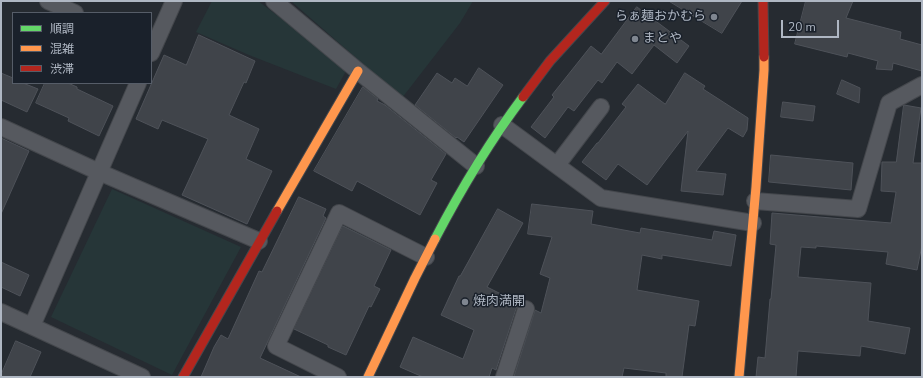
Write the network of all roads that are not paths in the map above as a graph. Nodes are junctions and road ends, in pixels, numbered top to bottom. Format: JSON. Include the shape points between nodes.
{"nodes":[{"id":1,"x":48,"y":1,"type":"edge"},
{"id":2,"x":174,"y":1,"type":"edge"},
{"id":3,"x":274,"y":1,"type":"edge"},
{"id":4,"x":605,"y":1,"type":"edge"},
{"id":5,"x":763,"y":1,"type":"edge"},
{"id":6,"x":73,"y":12,"type":"edge"},
{"id":7,"x":152,"y":49,"type":"edge"},
{"id":8,"x":358,"y":71,"type":"junction"},
{"id":9,"x":138,"y":84,"type":"edge"},
{"id":10,"x":922,"y":85,"type":"edge"},
{"id":11,"x":601,"y":107,"type":"dead end"},
{"id":12,"x":502,"y":125,"type":"junction"},
{"id":13,"x":1,"y":127,"type":"edge"},
{"id":14,"x":557,"y":165,"type":"junction"},
{"id":15,"x":476,"y":166,"type":"junction"},
{"id":16,"x":99,"y":172,"type":"junction"},
{"id":17,"x":755,"y":201,"type":"junction"},
{"id":18,"x":752,"y":223,"type":"junction"},
{"id":19,"x":259,"y":241,"type":"junction"},
{"id":20,"x":426,"y":257,"type":"junction"},
{"id":21,"x":526,"y":309,"type":"dead end"},
{"id":22,"x":1,"y":312,"type":"edge"},
{"id":23,"x":32,"y":326,"type":"junction"},
{"id":24,"x":142,"y":377,"type":"edge"},
{"id":25,"x":183,"y":377,"type":"edge"},
{"id":26,"x":338,"y":377,"type":"edge"},
{"id":27,"x":368,"y":377,"type":"edge"},
{"id":28,"x":504,"y":377,"type":"edge"},
{"id":29,"x":739,"y":377,"type":"edge"}],
"edges":[{"from":1,"to":6,"type":"street"},
{"from":2,"to":7,"type":"street"},
{"from":3,"to":8,"type":"street"},
{"from":4,"to":12,"type":"street","via":[[550,61]]},
{"from":5,"to":17,"type":"street","via":[[764,70]]},
{"from":8,"to":15,"type":"street"},
{"from":8,"to":19,"type":"street"},
{"from":9,"to":16,"type":"street"},
{"from":10,"to":17,"type":"street","via":[[889,103],[858,209]]},
{"from":11,"to":14,"type":"street"},
{"from":12,"to":14,"type":"street"},
{"from":12,"to":15,"type":"street"},
{"from":13,"to":16,"type":"street"},
{"from":14,"to":18,"type":"street","via":[[600,198]]},
{"from":15,"to":20,"type":"street"},
{"from":16,"to":19,"type":"street"},
{"from":16,"to":23,"type":"street"},
{"from":17,"to":18,"type":"street"},
{"from":18,"to":29,"type":"street"},
{"from":19,"to":25,"type":"street"},
{"from":20,"to":26,"type":"street","via":[[339,213],[276,346]]},
{"from":20,"to":27,"type":"street"},
{"from":21,"to":28,"type":"street"},
{"from":22,"to":23,"type":"street"},
{"from":23,"to":24,"type":"street"}]}
